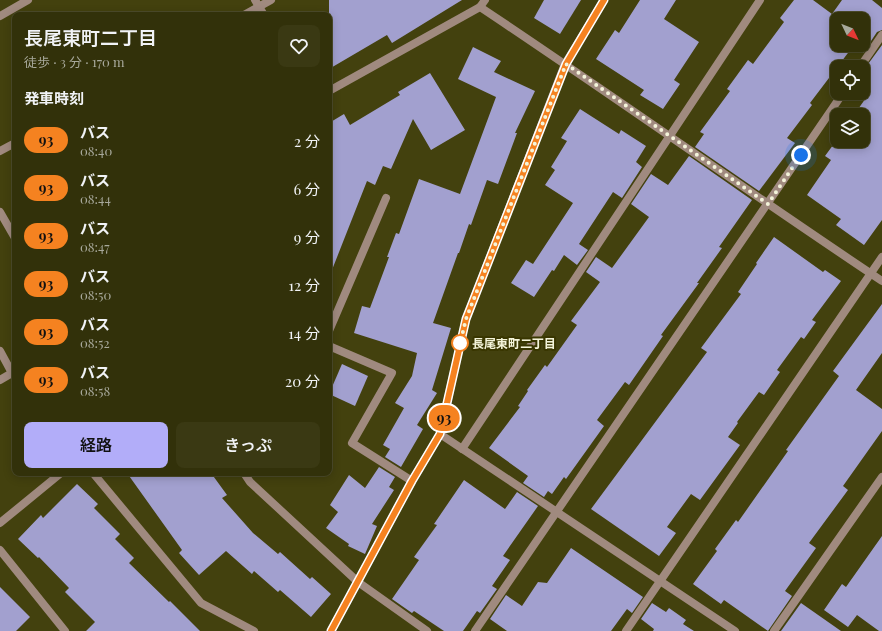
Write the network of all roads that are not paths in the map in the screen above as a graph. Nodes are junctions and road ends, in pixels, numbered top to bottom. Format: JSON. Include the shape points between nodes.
{"nodes":[{"id":1,"x":28,"y":0,"type":"edge"},
{"id":2,"x":271,"y":0,"type":"edge"},
{"id":3,"x":604,"y":0,"type":"edge"},
{"id":4,"x":760,"y":0,"type":"edge"},
{"id":5,"x":257,"y":3,"type":"edge"},
{"id":6,"x":482,"y":3,"type":"edge"},
{"id":7,"x":247,"y":12,"type":"edge"},
{"id":8,"x":262,"y":12,"type":"edge"},
{"id":9,"x":0,"y":16,"type":"edge"},
{"id":10,"x":882,"y":34,"type":"edge"},
{"id":11,"x":865,"y":60,"type":"edge"},
{"id":12,"x":566,"y":64,"type":"junction"},
{"id":13,"x":332,"y":89,"type":"edge"},
{"id":14,"x":838,"y":100,"type":"edge"},
{"id":15,"x":670,"y":135,"type":"junction"},
{"id":16,"x":12,"y":145,"type":"edge"},
{"id":17,"x":0,"y":151,"type":"edge"},
{"id":18,"x":386,"y":198,"type":"dead end"},
{"id":19,"x":768,"y":204,"type":"junction"},
{"id":20,"x":0,"y":212,"type":"edge"},
{"id":21,"x":12,"y":233,"type":"edge"},
{"id":22,"x":882,"y":257,"type":"edge"},
{"id":23,"x":871,"y":274,"type":"junction"},
{"id":24,"x":882,"y":281,"type":"edge"},
{"id":25,"x":332,"y":324,"type":"edge"},
{"id":26,"x":332,"y":347,"type":"edge"},
{"id":27,"x":0,"y":351,"type":"edge"},
{"id":28,"x":0,"y":380,"type":"edge"},
{"id":29,"x":440,"y":434,"type":"junction"},
{"id":30,"x":462,"y":449,"type":"junction"},
{"id":31,"x":57,"y":476,"type":"edge"},
{"id":32,"x":95,"y":476,"type":"edge"},
{"id":33,"x":246,"y":476,"type":"edge"},
{"id":34,"x":882,"y":476,"type":"edge"},
{"id":35,"x":412,"y":481,"type":"junction"},
{"id":36,"x":557,"y":512,"type":"junction"},
{"id":37,"x":0,"y":523,"type":"edge"},
{"id":38,"x":0,"y":550,"type":"edge"},
{"id":39,"x":660,"y":580,"type":"junction"},
{"id":40,"x":358,"y":582,"type":"junction"},
{"id":41,"x":252,"y":630,"type":"edge"},
{"id":42,"x":65,"y":631,"type":"edge"},
{"id":43,"x":331,"y":631,"type":"edge"},
{"id":44,"x":427,"y":631,"type":"edge"},
{"id":45,"x":475,"y":631,"type":"edge"},
{"id":46,"x":626,"y":631,"type":"edge"},
{"id":47,"x":735,"y":631,"type":"edge"},
{"id":48,"x":774,"y":631,"type":"edge"}],
"edges":[{"from":1,"to":9,"type":"street"},
{"from":2,"to":5,"type":"street"},
{"from":3,"to":12,"type":"street"},
{"from":4,"to":15,"type":"street"},
{"from":5,"to":7,"type":"street"},
{"from":5,"to":8,"type":"street"},
{"from":6,"to":12,"type":"street"},
{"from":6,"to":13,"type":"street"},
{"from":10,"to":11,"type":"street"},
{"from":12,"to":15,"type":"street"},
{"from":12,"to":29,"type":"street","via":[[466,319]]},
{"from":14,"to":19,"type":"street"},
{"from":15,"to":19,"type":"street"},
{"from":15,"to":30,"type":"street"},
{"from":16,"to":17,"type":"street"},
{"from":18,"to":25,"type":"street"},
{"from":19,"to":23,"type":"street"},
{"from":19,"to":36,"type":"street"},
{"from":20,"to":21,"type":"street"},
{"from":22,"to":23,"type":"street"},
{"from":23,"to":24,"type":"street"},
{"from":23,"to":39,"type":"street"},
{"from":26,"to":35,"type":"street","via":[[392,373],[352,443]]},
{"from":27,"to":28,"type":"street","via":[[12,373]]},
{"from":29,"to":30,"type":"street"},
{"from":29,"to":35,"type":"street"},
{"from":30,"to":36,"type":"street"},
{"from":31,"to":37,"type":"street"},
{"from":32,"to":41,"type":"street","via":[[201,603]]},
{"from":33,"to":40,"type":"street"},
{"from":34,"to":48,"type":"street"},
{"from":35,"to":40,"type":"street"},
{"from":36,"to":39,"type":"street"},
{"from":36,"to":45,"type":"street"},
{"from":38,"to":42,"type":"street"},
{"from":39,"to":46,"type":"street"},
{"from":39,"to":47,"type":"street"},
{"from":40,"to":43,"type":"street"},
{"from":40,"to":44,"type":"street"}]}
